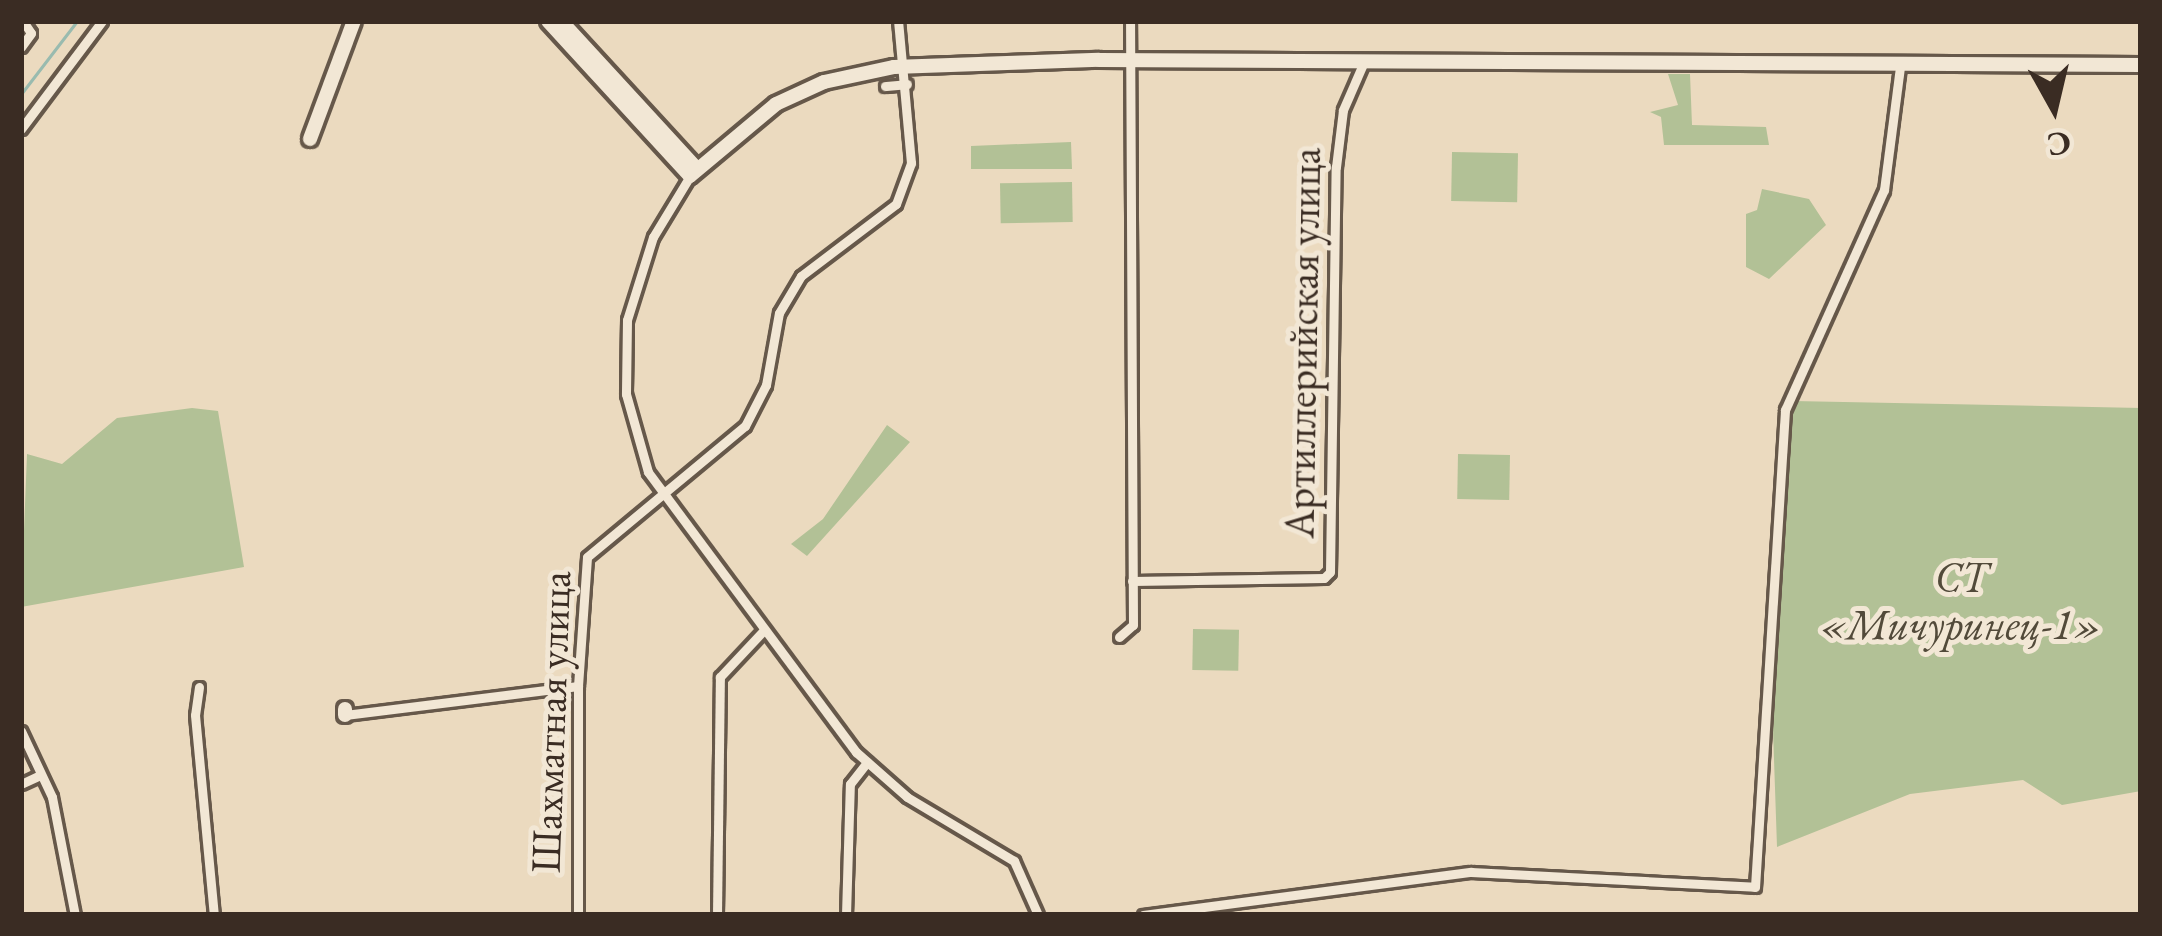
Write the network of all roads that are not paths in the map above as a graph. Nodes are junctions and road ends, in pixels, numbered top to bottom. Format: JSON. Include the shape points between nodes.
{"nodes":[{"id":1,"x":23,"y":21,"type":"edge"},
{"id":2,"x":101,"y":21,"type":"edge"},
{"id":3,"x":354,"y":21,"type":"edge"},
{"id":4,"x":548,"y":21,"type":"edge"},
{"id":5,"x":561,"y":21,"type":"edge"},
{"id":6,"x":898,"y":21,"type":"edge"},
{"id":7,"x":1130,"y":21,"type":"edge"},
{"id":8,"x":21,"y":47,"type":"edge"},
{"id":9,"x":1131,"y":63,"type":"junction"},
{"id":10,"x":1363,"y":64,"type":"junction"},
{"id":11,"x":2141,"y":65,"type":"edge"},
{"id":12,"x":907,"y":66,"type":"junction"},
{"id":13,"x":1900,"y":66,"type":"junction"},
{"id":14,"x":907,"y":84,"type":"junction"},
{"id":15,"x":885,"y":86,"type":"dead end"},
{"id":16,"x":21,"y":129,"type":"edge"},
{"id":17,"x":310,"y":139,"type":"dead end"},
{"id":18,"x":693,"y":172,"type":"junction"},
{"id":19,"x":664,"y":496,"type":"junction"},
{"id":20,"x":1132,"y":581,"type":"junction"},
{"id":21,"x":763,"y":631,"type":"junction"},
{"id":22,"x":1119,"y":637,"type":"dead end"},
{"id":23,"x":578,"y":686,"type":"junction"},
{"id":24,"x":199,"y":687,"type":"dead end"},
{"id":25,"x":345,"y":712,"type":"dead end"},
{"id":26,"x":21,"y":731,"type":"edge"},
{"id":27,"x":867,"y":762,"type":"junction"},
{"id":28,"x":40,"y":775,"type":"junction"},
{"id":29,"x":21,"y":784,"type":"edge"},
{"id":30,"x":75,"y":915,"type":"edge"},
{"id":31,"x":214,"y":915,"type":"edge"},
{"id":32,"x":578,"y":915,"type":"edge"},
{"id":33,"x":717,"y":915,"type":"edge"},
{"id":34,"x":846,"y":915,"type":"edge"},
{"id":35,"x":1038,"y":915,"type":"edge"},
{"id":36,"x":1143,"y":915,"type":"edge"}],
"edges":[{"from":1,"to":8,"type":"street","via":[[31,33]]},
{"from":2,"to":16,"type":"street"},
{"from":3,"to":17,"type":"main road"},
{"from":4,"to":18,"type":"main road"},
{"from":5,"to":18,"type":"main road"},
{"from":6,"to":12,"type":"street","name":"Шахматная улица"},
{"from":7,"to":9,"type":"street"},
{"from":9,"to":10,"type":"main road"},
{"from":9,"to":12,"type":"main road"},
{"from":9,"to":20,"type":"street"},
{"from":10,"to":13,"type":"main road"},
{"from":10,"to":20,"type":"street","name":"Артиллерийская улица","via":[[1343,110],[1336,167],[1330,572]]},
{"from":11,"to":13,"type":"main road"},
{"from":12,"to":14,"type":"street","name":"Шахматная улица"},
{"from":12,"to":18,"type":"main road","via":[[851,74],[776,104]]},
{"from":13,"to":36,"type":"street","via":[[1884,190],[1785,410],[1755,887],[1471,872]]},
{"from":14,"to":15,"type":"street"},
{"from":14,"to":19,"type":"street","name":"Шахматная улица","via":[[911,163],[896,204],[801,276],[779,313],[759,410]]},
{"from":18,"to":19,"type":"street","via":[[644,258],[626,335],[634,437]]},
{"from":19,"to":21,"type":"street"},
{"from":19,"to":23,"type":"street","name":"Шахматная улица","via":[[587,557]]},
{"from":20,"to":22,"type":"street","via":[[1133,625]]},
{"from":21,"to":27,"type":"street"},
{"from":21,"to":33,"type":"street","via":[[720,677]]},
{"from":23,"to":25,"type":"street"},
{"from":23,"to":32,"type":"street","name":"Шахматная улица"},
{"from":24,"to":31,"type":"street"},
{"from":26,"to":28,"type":"street"},
{"from":27,"to":34,"type":"street","via":[[850,784]]},
{"from":27,"to":35,"type":"street","via":[[908,797],[999,848],[1026,878]]},
{"from":28,"to":29,"type":"street"},
{"from":28,"to":30,"type":"street","via":[[52,797]]}]}
